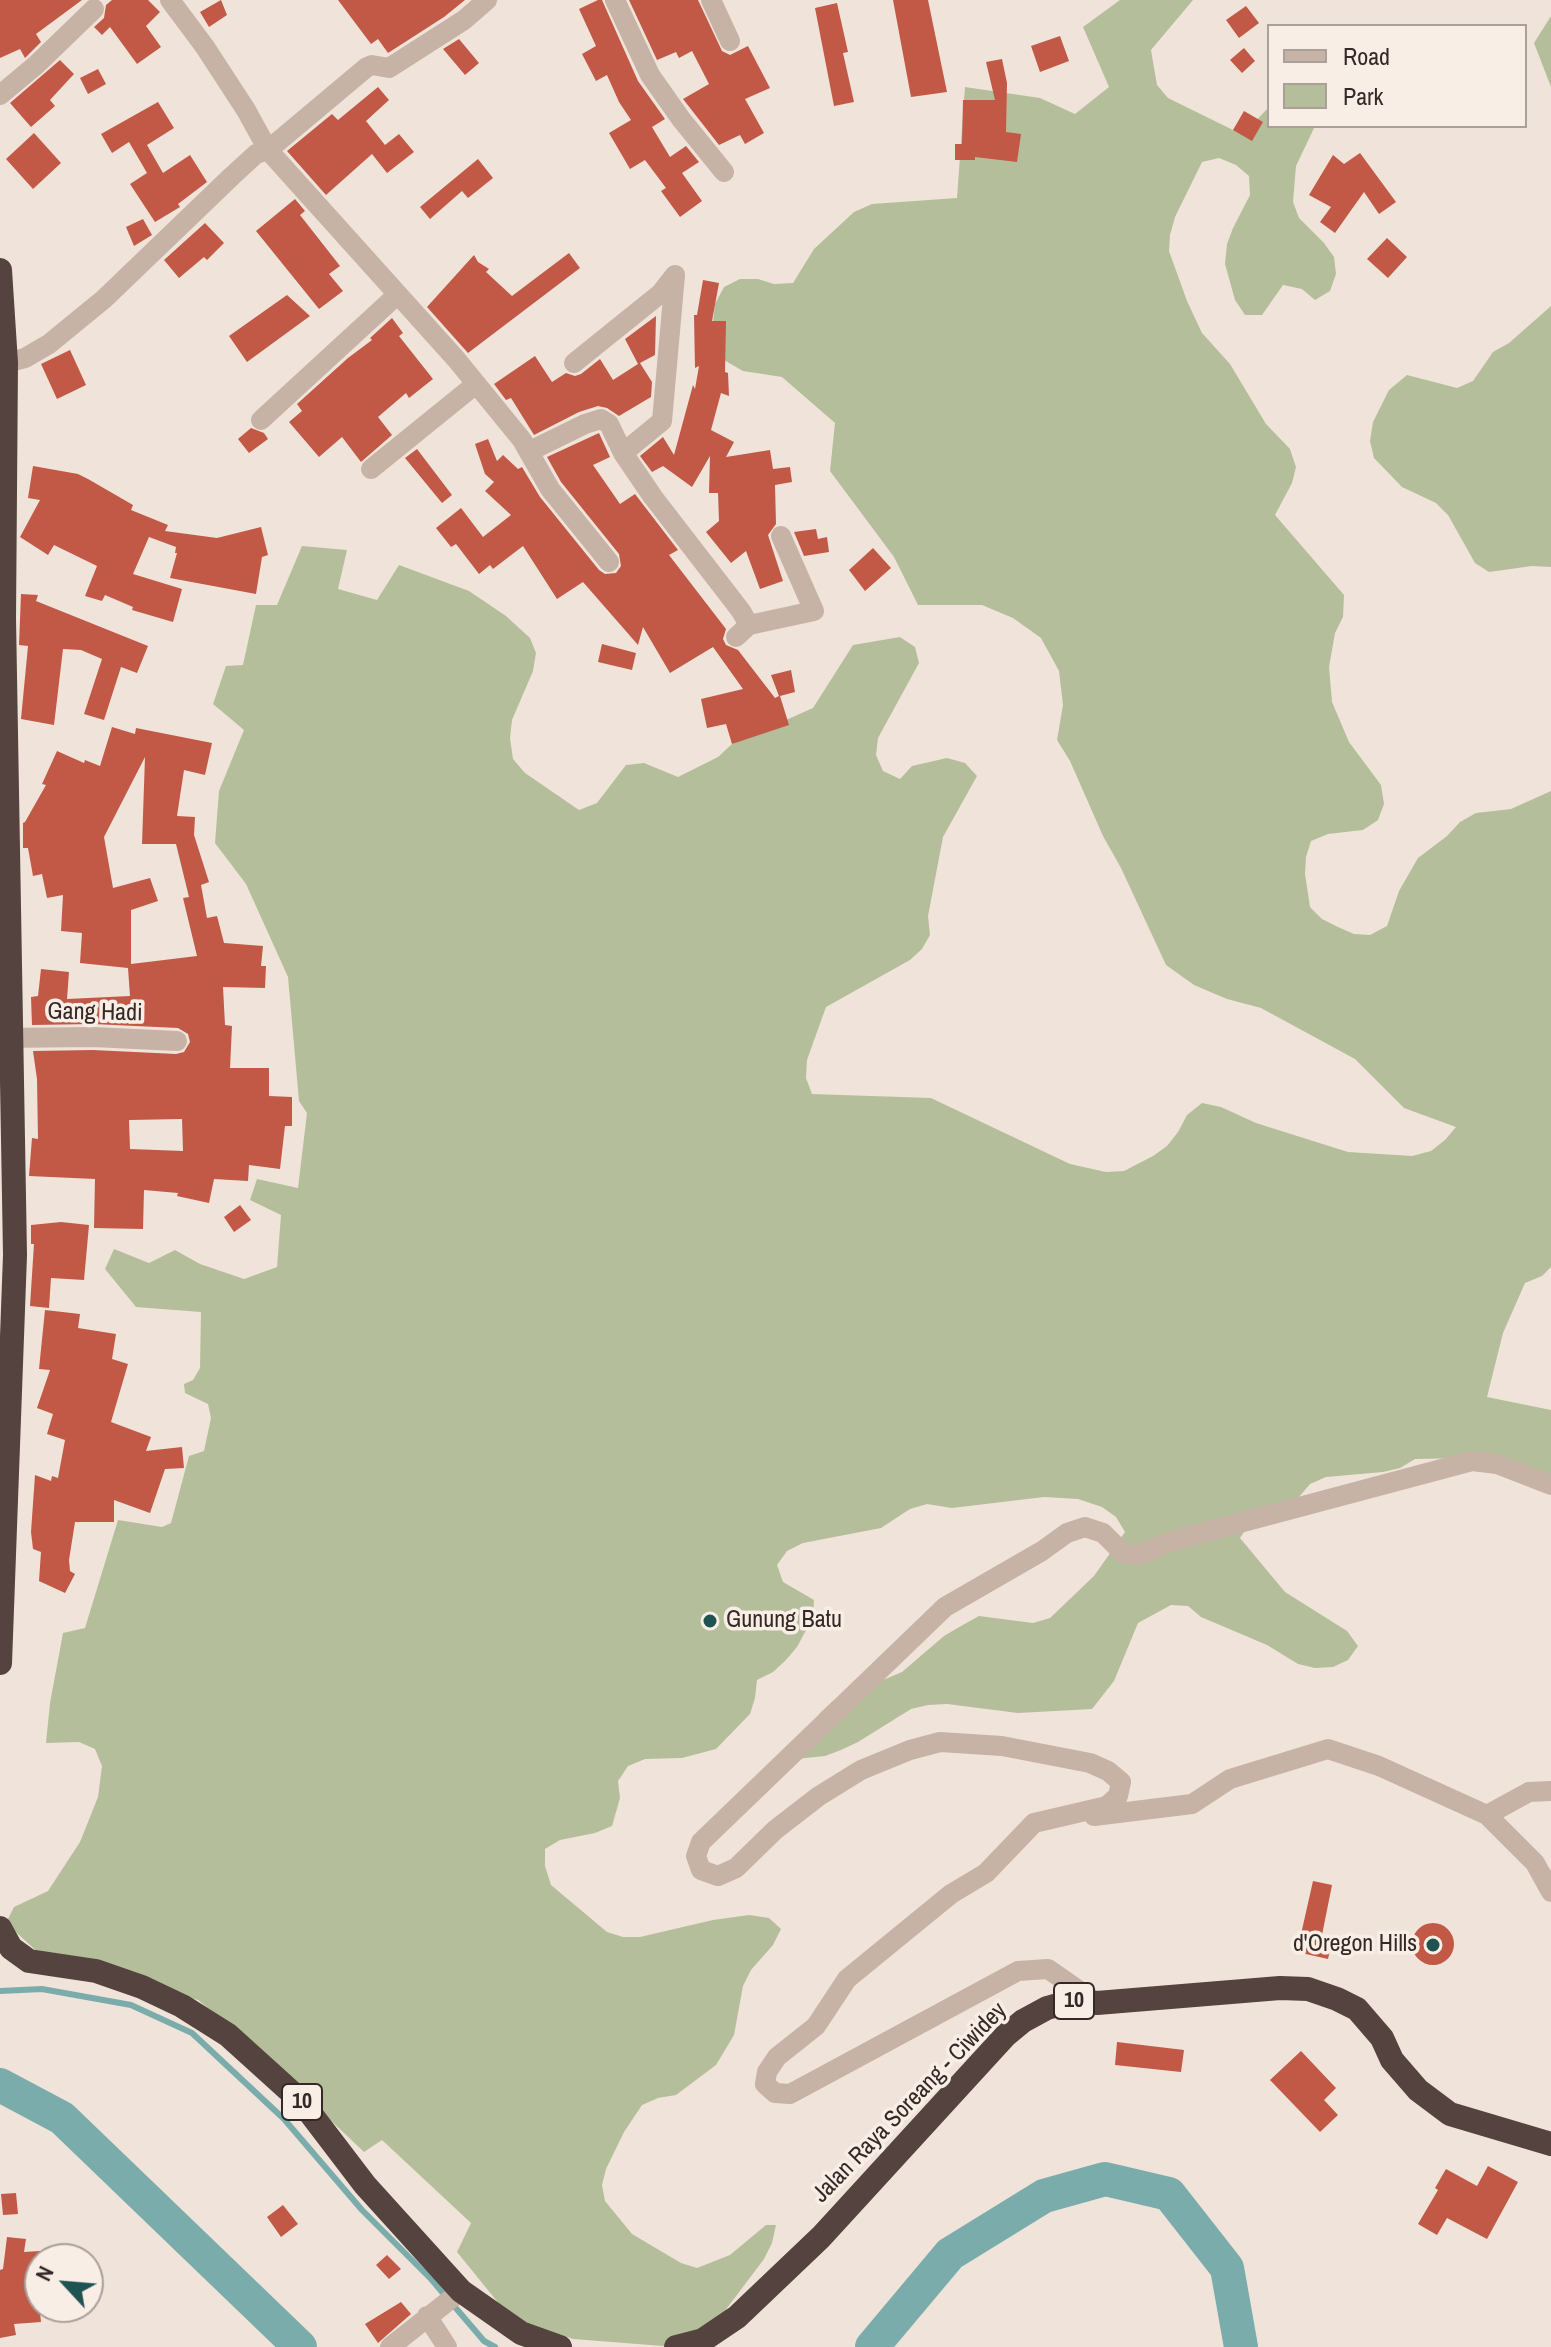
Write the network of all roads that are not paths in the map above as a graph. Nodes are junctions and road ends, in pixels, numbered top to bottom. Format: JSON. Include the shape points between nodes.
{"nodes":[{"id":1,"x":170,"y":0,"type":"edge"},
{"id":2,"x":487,"y":0,"type":"edge"},
{"id":3,"x":615,"y":0,"type":"edge"},
{"id":4,"x":711,"y":0,"type":"edge"},
{"id":5,"x":94,"y":9,"type":"dead end"},
{"id":6,"x":730,"y":41,"type":"dead end"},
{"id":7,"x":0,"y":95,"type":"edge"},
{"id":8,"x":268,"y":150,"type":"junction"},
{"id":9,"x":724,"y":172,"type":"dead end"},
{"id":10,"x":0,"y":270,"type":"edge"},
{"id":11,"x":397,"y":295,"type":"junction"},
{"id":12,"x":6,"y":363,"type":"junction"},
{"id":13,"x":574,"y":363,"type":"dead end"},
{"id":14,"x":476,"y":384,"type":"junction"},
{"id":15,"x":261,"y":420,"type":"dead end"},
{"id":16,"x":530,"y":451,"type":"junction"},
{"id":17,"x":623,"y":453,"type":"junction"},
{"id":18,"x":2,"y":457,"type":"edge"},
{"id":19,"x":371,"y":469,"type":"dead end"},
{"id":20,"x":781,"y":536,"type":"dead end"},
{"id":21,"x":2,"y":550,"type":"edge"},
{"id":22,"x":609,"y":562,"type":"dead end"},
{"id":23,"x":4,"y":906,"type":"edge"},
{"id":24,"x":6,"y":1038,"type":"edge"},
{"id":25,"x":177,"y":1041,"type":"dead end"},
{"id":26,"x":1551,"y":1485,"type":"edge"},
{"id":27,"x":0,"y":1663,"type":"edge"},
{"id":28,"x":1551,"y":1791,"type":"edge"},
{"id":29,"x":1487,"y":1815,"type":"junction"},
{"id":30,"x":1034,"y":1823,"type":"junction"},
{"id":31,"x":1551,"y":1892,"type":"edge"},
{"id":32,"x":0,"y":1928,"type":"edge"},
{"id":33,"x":1097,"y":2003,"type":"junction"},
{"id":34,"x":1551,"y":2144,"type":"edge"},
{"id":35,"x":447,"y":2302,"type":"junction"},
{"id":36,"x":390,"y":2347,"type":"edge"},
{"id":37,"x":447,"y":2347,"type":"edge"},
{"id":38,"x":560,"y":2347,"type":"edge"},
{"id":39,"x":676,"y":2347,"type":"edge"}],
"edges":[{"from":1,"to":8,"type":"street"},
{"from":2,"to":8,"type":"street","via":[[389,68],[367,67]]},
{"from":3,"to":9,"type":"street","via":[[650,75]]},
{"from":4,"to":6,"type":"street"},
{"from":5,"to":7,"type":"street"},
{"from":8,"to":11,"type":"street"},
{"from":8,"to":12,"type":"street","via":[[256,154],[49,344]]},
{"from":10,"to":12,"type":"highway"},
{"from":11,"to":14,"type":"street"},
{"from":11,"to":15,"type":"street"},
{"from":12,"to":18,"type":"highway"},
{"from":13,"to":17,"type":"street","via":[[661,293],[675,275],[662,421]]},
{"from":14,"to":16,"type":"street"},
{"from":14,"to":19,"type":"street"},
{"from":16,"to":17,"type":"street","via":[[601,419],[609,424]]},
{"from":16,"to":22,"type":"street","via":[[550,489]]},
{"from":17,"to":20,"type":"street","via":[[741,611],[742,631],[814,611]]},
{"from":18,"to":21,"type":"highway"},
{"from":21,"to":23,"type":"highway"},
{"from":23,"to":24,"type":"highway"},
{"from":24,"to":25,"type":"street","name":"Gang Hadi"},
{"from":24,"to":27,"type":"highway","via":[[15,1270]]},
{"from":26,"to":30,"type":"street","via":[[1497,1464],[1472,1461],[1168,1542],[1140,1555],[1124,1554],[1103,1533],[1085,1527],[1067,1533],[945,1607],[718,1823],[696,1856],[701,1870],[718,1876],[736,1868],[775,1830],[861,1770],[940,1742],[1002,1746],[1090,1763],[1121,1782],[1118,1796],[1107,1806]]},
{"from":28,"to":29,"type":"street","via":[[1529,1792]]},
{"from":29,"to":30,"type":"street","via":[[1328,1749],[1230,1779],[1192,1804]]},
{"from":29,"to":31,"type":"street","via":[[1535,1863]]},
{"from":30,"to":33,"type":"street","via":[[986,1873],[951,1894],[847,1979],[816,2026],[777,2057],[765,2084],[775,2093],[790,2094],[1018,1971],[1048,1969]]},
{"from":32,"to":35,"type":"highway","number":"10","via":[[11,1948],[29,1961],[96,1971],[142,1987],[228,2035],[301,2101]]},
{"from":33,"to":34,"type":"highway","name":"Jalan Raya Soreang - Ciwidey","number":"10","via":[[1308,1989],[1357,2009],[1418,2090],[1450,2114]]},
{"from":33,"to":39,"type":"highway","name":"Jalan Raya Soreang - Ciwidey","number":"10","via":[[1072,2001],[1023,2021],[821,2237],[737,2317],[703,2340]]},
{"from":35,"to":36,"type":"street"},
{"from":35,"to":37,"type":"street"},
{"from":35,"to":38,"type":"highway","number":"10"}]}
